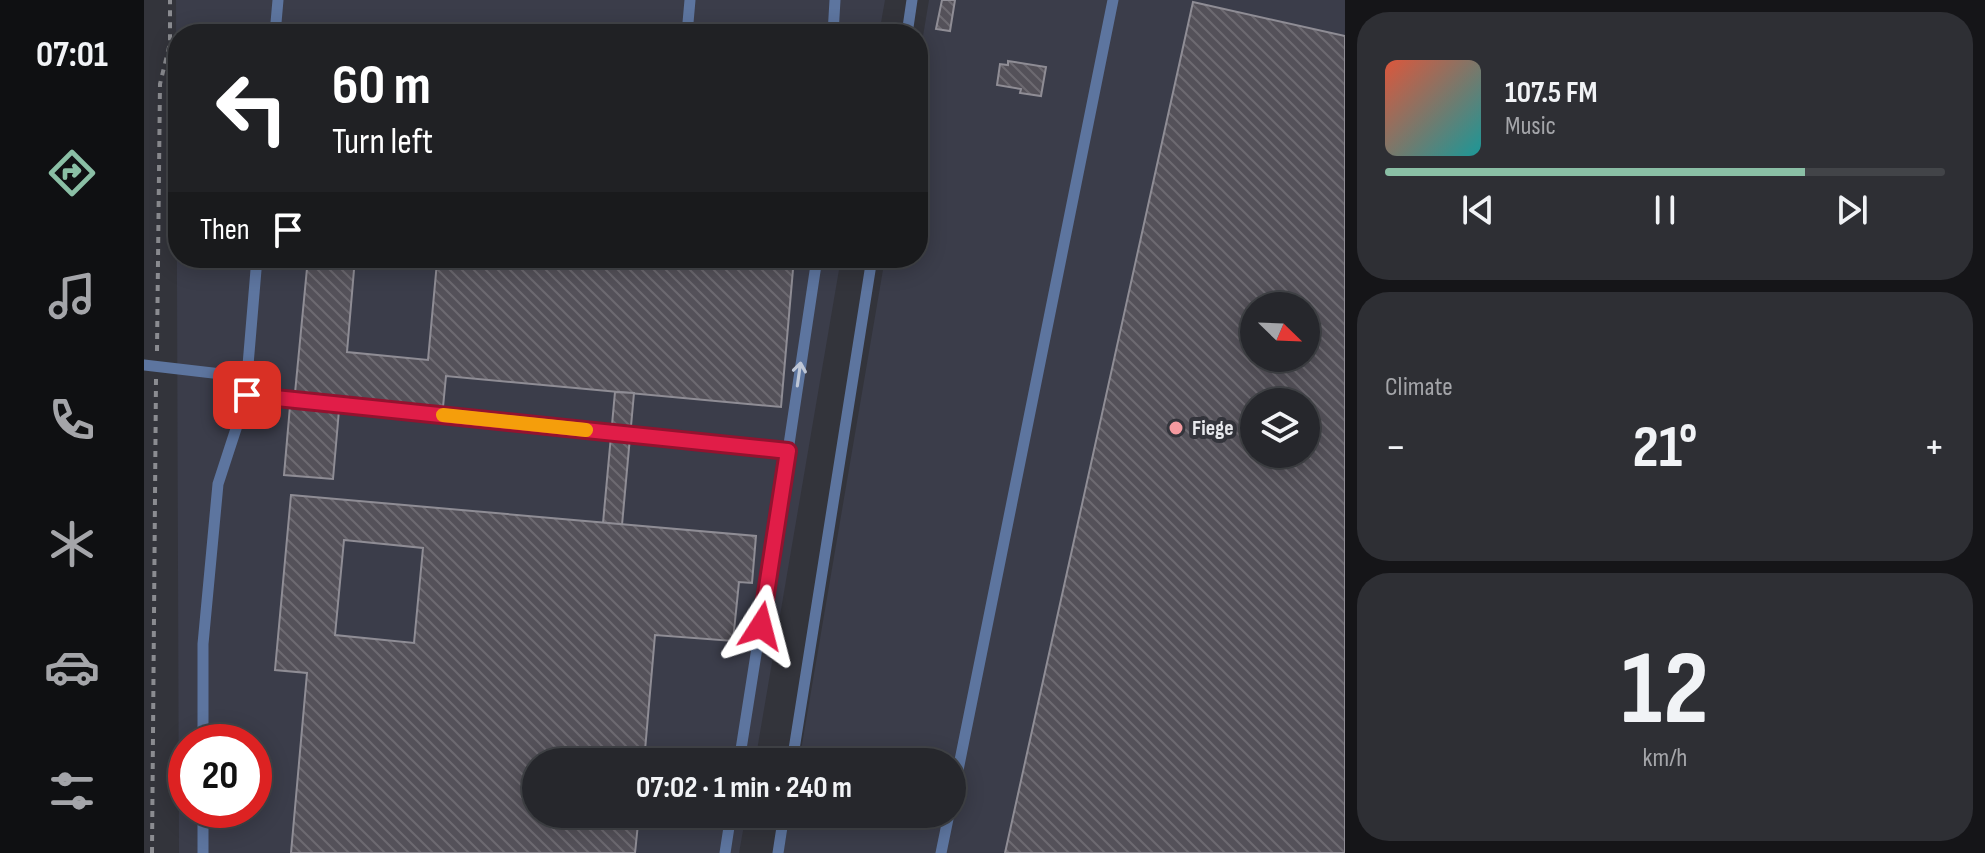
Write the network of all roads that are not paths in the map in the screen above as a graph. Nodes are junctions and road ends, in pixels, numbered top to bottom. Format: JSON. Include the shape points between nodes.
{"nodes":[{"id":1,"x":278,"y":0,"type":"edge"},
{"id":2,"x":690,"y":0,"type":"edge"},
{"id":3,"x":835,"y":0,"type":"edge"},
{"id":4,"x":912,"y":0,"type":"edge"},
{"id":5,"x":1113,"y":0,"type":"edge"},
{"id":6,"x":276,"y":24,"type":"edge"},
{"id":7,"x":688,"y":24,"type":"edge"},
{"id":8,"x":834,"y":24,"type":"edge"},
{"id":9,"x":908,"y":24,"type":"edge"},
{"id":10,"x":256,"y":268,"type":"edge"},
{"id":11,"x":815,"y":268,"type":"edge"},
{"id":12,"x":870,"y":268,"type":"edge"},
{"id":13,"x":150,"y":365,"type":"edge"},
{"id":14,"x":247,"y":377,"type":"junction"},
{"id":15,"x":247,"y":395,"type":"junction"},
{"id":16,"x":788,"y":451,"type":"junction"},
{"id":17,"x":203,"y":724,"type":"edge"},
{"id":18,"x":741,"y":748,"type":"edge"},
{"id":19,"x":794,"y":748,"type":"edge"},
{"id":20,"x":962,"y":748,"type":"edge"},
{"id":21,"x":203,"y":828,"type":"edge"},
{"id":22,"x":729,"y":828,"type":"edge"},
{"id":23,"x":782,"y":828,"type":"edge"},
{"id":24,"x":946,"y":828,"type":"edge"},
{"id":25,"x":203,"y":853,"type":"edge"},
{"id":26,"x":725,"y":853,"type":"edge"},
{"id":27,"x":778,"y":853,"type":"edge"},
{"id":28,"x":941,"y":853,"type":"edge"}],
"edges":[{"from":1,"to":6,"type":"lane"},
{"from":2,"to":7,"type":"lane"},
{"from":3,"to":8,"type":"lane"},
{"from":4,"to":9,"type":"lane"},
{"from":5,"to":20,"type":"lane"},
{"from":10,"to":14,"type":"lane"},
{"from":16,"to":11,"type":"lane","one_way":true},
{"from":12,"to":19,"type":"lane"},
{"from":13,"to":14,"type":"lane"},
{"from":14,"to":15,"type":"lane"},
{"from":15,"to":16,"type":"lane"},
{"from":15,"to":17,"type":"lane","via":[[218,484],[203,644]]},
{"from":16,"to":18,"type":"lane"},
{"from":21,"to":25,"type":"lane"},
{"from":22,"to":26,"type":"lane"},
{"from":23,"to":27,"type":"lane"},
{"from":24,"to":28,"type":"lane"}]}
